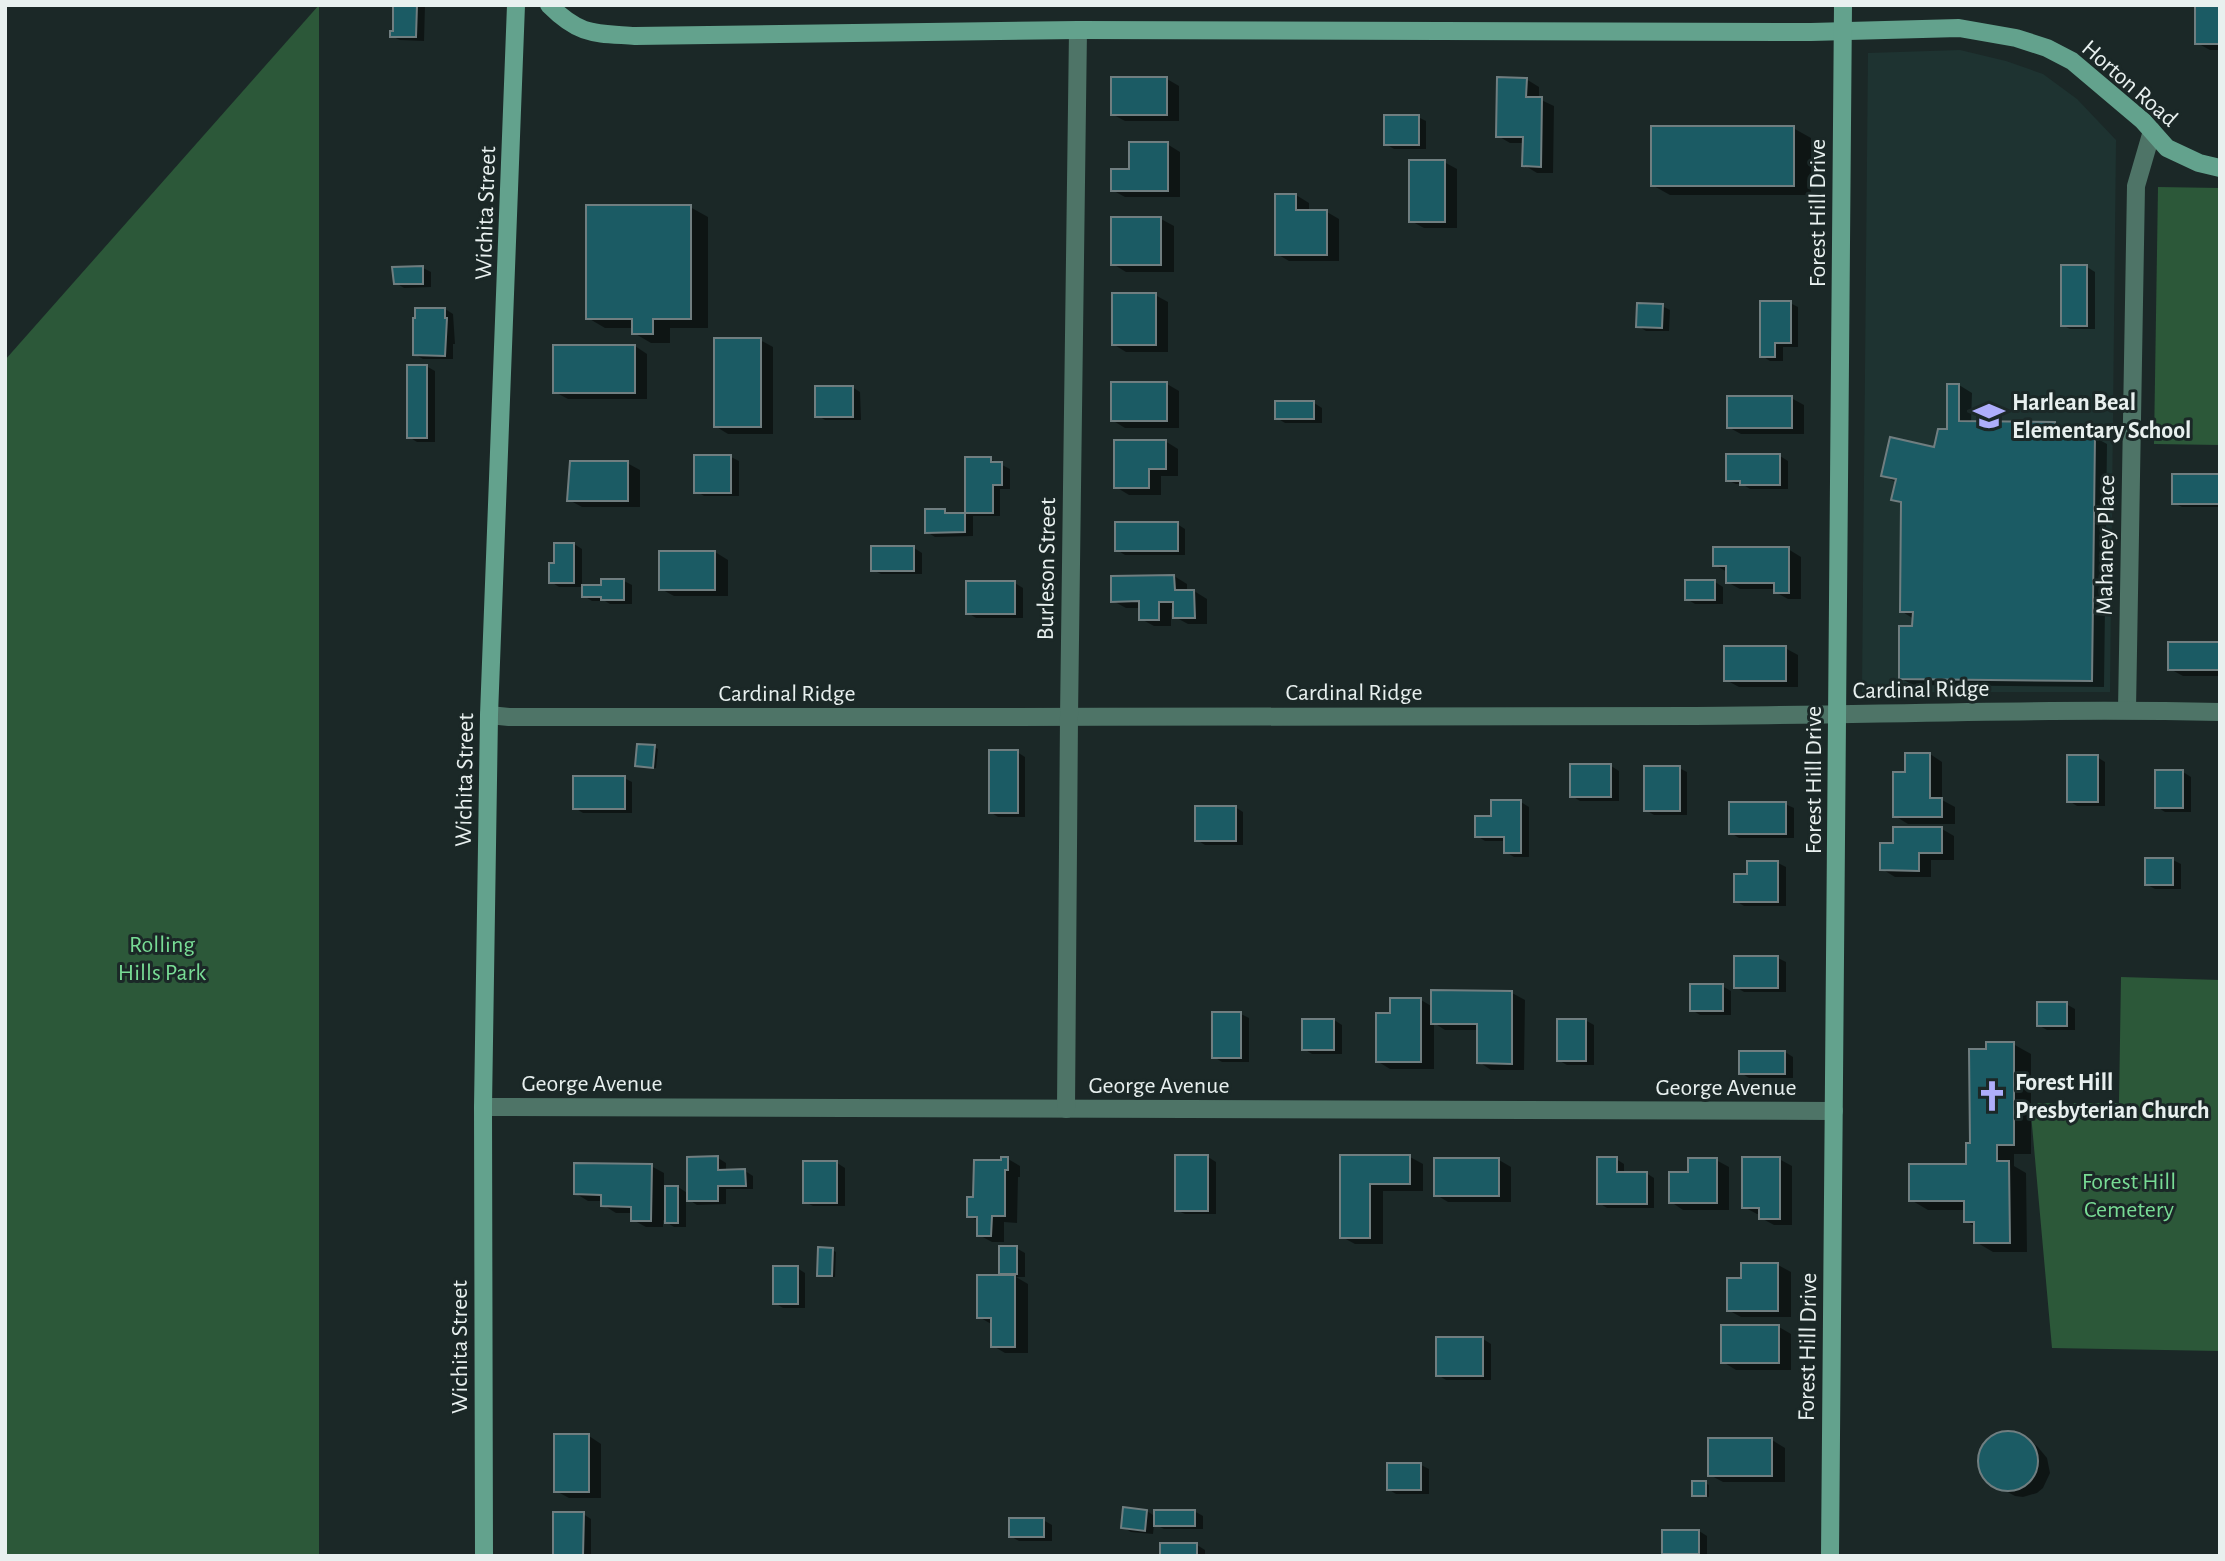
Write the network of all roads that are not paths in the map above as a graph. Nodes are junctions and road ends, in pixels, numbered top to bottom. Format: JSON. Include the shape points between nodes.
{"nodes":[{"id":1,"x":516,"y":5,"type":"edge"},
{"id":2,"x":549,"y":5,"type":"edge"},
{"id":3,"x":1843,"y":5,"type":"edge"},
{"id":4,"x":1078,"y":30,"type":"junction"},
{"id":5,"x":1842,"y":31,"type":"junction"},
{"id":6,"x":2152,"y":131,"type":"junction"},
{"id":7,"x":2220,"y":168,"type":"edge"},
{"id":8,"x":2127,"y":710,"type":"junction"},
{"id":9,"x":2220,"y":712,"type":"edge"},
{"id":10,"x":489,"y":715,"type":"junction"},
{"id":11,"x":1838,"y":715,"type":"junction"},
{"id":12,"x":1069,"y":717,"type":"junction"},
{"id":13,"x":483,"y":1107,"type":"junction"},
{"id":14,"x":1066,"y":1109,"type":"junction"},
{"id":15,"x":1834,"y":1111,"type":"junction"},
{"id":16,"x":484,"y":1556,"type":"edge"},
{"id":17,"x":1830,"y":1556,"type":"edge"}],
"edges":[{"from":1,"to":10,"type":"street","name":"Wichita Street"},
{"from":2,"to":4,"type":"street","name":"Horton Road","via":[[578,29],[635,36]]},
{"from":3,"to":5,"type":"street","name":"Forest Hill Drive"},
{"from":4,"to":5,"type":"street","name":"Horton Road"},
{"from":4,"to":12,"type":"street","name":"Burleson Street"},
{"from":5,"to":6,"type":"street","name":"Horton Road","via":[[1959,28],[2015,37],[2072,61]]},
{"from":5,"to":11,"type":"street","name":"Forest Hill Drive"},
{"from":6,"to":7,"type":"street","name":"Horton Road","via":[[2167,148]]},
{"from":6,"to":8,"type":"street","name":"Mahaney Place","via":[[2136,186]]},
{"from":8,"to":9,"type":"street","name":"Cardinal Ridge"},
{"from":8,"to":11,"type":"street","name":"Cardinal Ridge"},
{"from":10,"to":12,"type":"street","name":"Cardinal Ridge"},
{"from":10,"to":13,"type":"street","name":"Wichita Street"},
{"from":11,"to":12,"type":"street","name":"Cardinal Ridge"},
{"from":11,"to":15,"type":"street","name":"Forest Hill Drive"},
{"from":12,"to":14,"type":"street","name":"Burleson Street"},
{"from":13,"to":14,"type":"street","name":"George Avenue"},
{"from":13,"to":16,"type":"street","name":"Wichita Street"},
{"from":14,"to":15,"type":"street","name":"George Avenue"},
{"from":15,"to":17,"type":"street","name":"Forest Hill Drive"}]}
